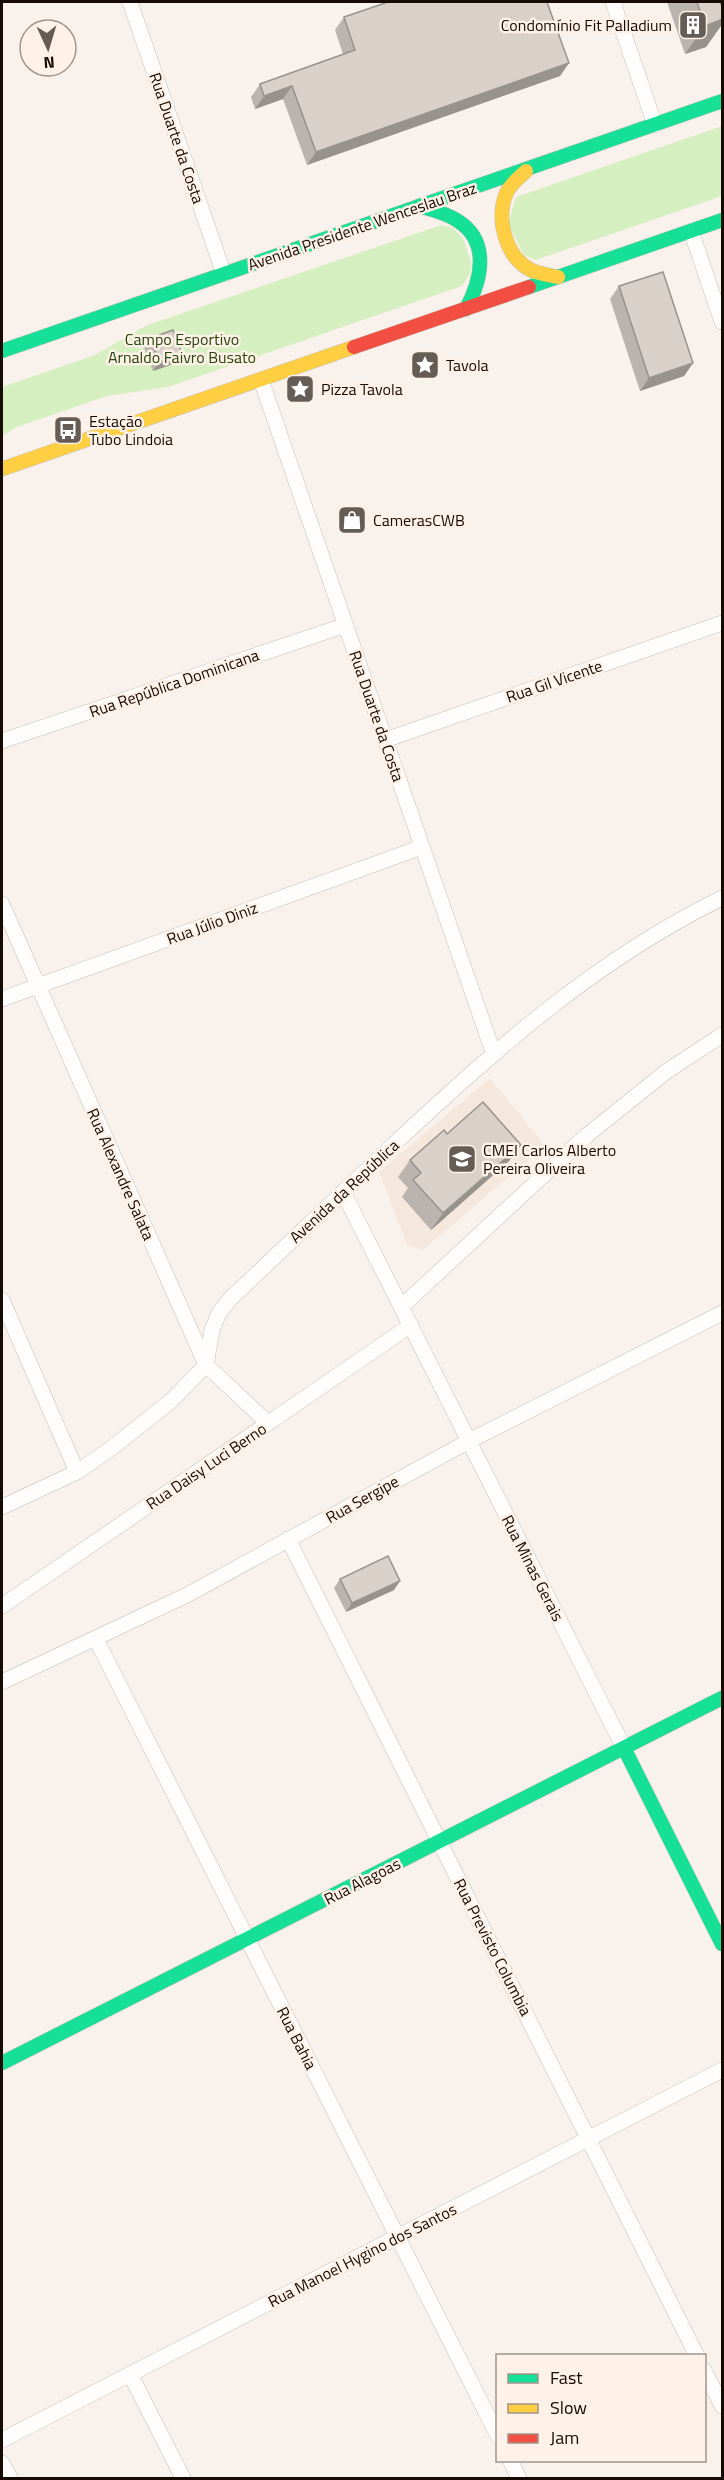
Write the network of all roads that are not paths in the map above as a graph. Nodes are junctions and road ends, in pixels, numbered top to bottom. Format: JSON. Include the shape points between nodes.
{"nodes":[{"id":1,"x":130,"y":2,"type":"edge"},
{"id":2,"x":613,"y":2,"type":"edge"},
{"id":3,"x":723,"y":101,"type":"edge"},
{"id":4,"x":655,"y":125,"type":"junction"},
{"id":5,"x":529,"y":169,"type":"junction"},
{"id":6,"x":419,"y":206,"type":"junction"},
{"id":7,"x":723,"y":220,"type":"edge"},
{"id":8,"x":691,"y":231,"type":"junction"},
{"id":9,"x":224,"y":274,"type":"junction"},
{"id":10,"x":558,"y":277,"type":"junction"},
{"id":11,"x":466,"y":309,"type":"junction"},
{"id":12,"x":723,"y":322,"type":"edge"},
{"id":13,"x":2,"y":351,"type":"edge"},
{"id":14,"x":261,"y":380,"type":"junction"},
{"id":15,"x":2,"y":469,"type":"edge"},
{"id":16,"x":723,"y":623,"type":"edge"},
{"id":17,"x":346,"y":625,"type":"junction"},
{"id":18,"x":385,"y":740,"type":"junction"},
{"id":19,"x":2,"y":741,"type":"edge"},
{"id":20,"x":422,"y":847,"type":"junction"},
{"id":21,"x":723,"y":898,"type":"edge"},
{"id":22,"x":2,"y":904,"type":"edge"},
{"id":23,"x":38,"y":985,"type":"junction"},
{"id":24,"x":2,"y":999,"type":"edge"},
{"id":25,"x":723,"y":1035,"type":"edge"},
{"id":26,"x":493,"y":1052,"type":"junction"},
{"id":27,"x":343,"y":1192,"type":"junction"},
{"id":28,"x":2,"y":1300,"type":"edge"},
{"id":29,"x":401,"y":1307,"type":"junction"},
{"id":30,"x":723,"y":1313,"type":"edge"},
{"id":31,"x":411,"y":1325,"type":"junction"},
{"id":32,"x":206,"y":1365,"type":"junction"},
{"id":33,"x":268,"y":1424,"type":"junction"},
{"id":34,"x":469,"y":1441,"type":"junction"},
{"id":35,"x":77,"y":1472,"type":"junction"},
{"id":36,"x":2,"y":1508,"type":"edge"},
{"id":37,"x":288,"y":1539,"type":"junction"},
{"id":38,"x":2,"y":1606,"type":"edge"},
{"id":39,"x":96,"y":1639,"type":"junction"},
{"id":40,"x":2,"y":1682,"type":"edge"},
{"id":41,"x":723,"y":1698,"type":"edge"},
{"id":42,"x":624,"y":1748,"type":"junction"},
{"id":43,"x":439,"y":1841,"type":"junction"},
{"id":44,"x":247,"y":1939,"type":"junction"},
{"id":45,"x":723,"y":1944,"type":"edge"},
{"id":46,"x":2,"y":2063,"type":"edge"},
{"id":47,"x":723,"y":2070,"type":"edge"},
{"id":48,"x":589,"y":2139,"type":"junction"},
{"id":49,"x":397,"y":2237,"type":"junction"},
{"id":50,"x":696,"y":2354,"type":"edge"},
{"id":51,"x":706,"y":2372,"type":"edge"},
{"id":52,"x":130,"y":2374,"type":"junction"},
{"id":53,"x":723,"y":2406,"type":"edge"},
{"id":54,"x":496,"y":2432,"type":"edge"},
{"id":55,"x":2,"y":2440,"type":"edge"},
{"id":56,"x":511,"y":2462,"type":"edge"},
{"id":57,"x":2,"y":2463,"type":"edge"},
{"id":58,"x":10,"y":2478,"type":"edge"},
{"id":59,"x":183,"y":2478,"type":"edge"},
{"id":60,"x":519,"y":2478,"type":"edge"}],
"edges":[{"from":1,"to":9,"type":"street","name":"Rua Duarte da Costa"},
{"from":2,"to":4,"type":"street"},
{"from":3,"to":4,"type":"main road","name":"Avenida Presidente Wenceslau Braz"},
{"from":4,"to":5,"type":"main road","name":"Avenida Presidente Wenceslau Braz"},
{"from":5,"to":6,"type":"main road","name":"Avenida Presidente Wenceslau Braz"},
{"from":5,"to":10,"type":"main road","via":[[508,189],[501,212],[504,235],[514,255],[530,269]]},
{"from":6,"to":9,"type":"main road","name":"Avenida Presidente Wenceslau Braz"},
{"from":6,"to":11,"type":"main road","via":[[466,227],[476,245],[482,266],[479,287]]},
{"from":7,"to":8,"type":"main road"},
{"from":8,"to":10,"type":"main road"},
{"from":8,"to":12,"type":"street"},
{"from":9,"to":13,"type":"main road","name":"Avenida Presidente Wenceslau Braz"},
{"from":10,"to":11,"type":"main road"},
{"from":11,"to":14,"type":"main road"},
{"from":14,"to":15,"type":"main road"},
{"from":14,"to":17,"type":"street","name":"Rua Duarte da Costa"},
{"from":16,"to":18,"type":"street","name":"Rua Gil Vicente"},
{"from":17,"to":18,"type":"street","name":"Rua Duarte da Costa"},
{"from":17,"to":19,"type":"street","name":"Rua República Dominicana"},
{"from":18,"to":20,"type":"street","name":"Rua Duarte da Costa"},
{"from":20,"to":23,"type":"street","name":"Rua Júlio Diniz"},
{"from":20,"to":26,"type":"street","name":"Rua Duarte da Costa"},
{"from":21,"to":26,"type":"street","name":"Avenida da República","via":[[620,956]]},
{"from":22,"to":23,"type":"street","name":"Rua Alexandre Salata"},
{"from":23,"to":24,"type":"street","name":"Rua Júlio Diniz"},
{"from":23,"to":32,"type":"street","name":"Rua Alexandre Salata"},
{"from":25,"to":29,"type":"street","via":[[619,1108]]},
{"from":26,"to":27,"type":"street","name":"Avenida da República"},
{"from":27,"to":29,"type":"street","name":"Rua Minas Gerais"},
{"from":27,"to":32,"type":"street","name":"Avenida da República","via":[[230,1299],[212,1330]]},
{"from":28,"to":35,"type":"street"},
{"from":29,"to":31,"type":"street","name":"Rua Minas Gerais"},
{"from":30,"to":34,"type":"street","name":"Rua Sergipe"},
{"from":31,"to":33,"type":"street","name":"Rua Daisy Luci Berno"},
{"from":31,"to":34,"type":"street","name":"Rua Minas Gerais"},
{"from":32,"to":33,"type":"street","name":"Rua Alexandre Salata"},
{"from":32,"to":35,"type":"street","via":[[171,1401]]},
{"from":33,"to":38,"type":"street","name":"Rua Daisy Luci Berno"},
{"from":34,"to":37,"type":"street","name":"Rua Sergipe"},
{"from":34,"to":42,"type":"street","name":"Rua Minas Gerais"},
{"from":35,"to":36,"type":"street"},
{"from":37,"to":39,"type":"street","name":"Rua Sergipe","via":[[187,1595]]},
{"from":37,"to":43,"type":"street","name":"Rua Previsto Columbia"},
{"from":39,"to":40,"type":"street","name":"Rua Sergipe"},
{"from":39,"to":44,"type":"street","name":"Rua Bahia"},
{"from":41,"to":42,"type":"main road","name":"Rua Alagoas"},
{"from":42,"to":43,"type":"main road","name":"Rua Alagoas"},
{"from":42,"to":45,"type":"main road","name":"Rua Minas Gerais"},
{"from":43,"to":44,"type":"main road","name":"Rua Alagoas"},
{"from":43,"to":48,"type":"street","name":"Rua Previsto Columbia"},
{"from":44,"to":46,"type":"main road","name":"Rua Alagoas"},
{"from":44,"to":49,"type":"street","name":"Rua Bahia"},
{"from":47,"to":48,"type":"street","name":"Rua Manoel Hygino dos Santos"},
{"from":48,"to":49,"type":"street","name":"Rua Manoel Hygino dos Santos"},
{"from":48,"to":50,"type":"street","name":"Rua Previsto Columbia"},
{"from":49,"to":52,"type":"street","name":"Rua Manoel Hygino dos Santos"},
{"from":49,"to":54,"type":"street","name":"Rua Bahia"},
{"from":51,"to":53,"type":"street"},
{"from":52,"to":55,"type":"street","name":"Rua Manoel Hygino dos Santos"},
{"from":52,"to":59,"type":"street"},
{"from":56,"to":60,"type":"street"},
{"from":57,"to":58,"type":"street"}]}
